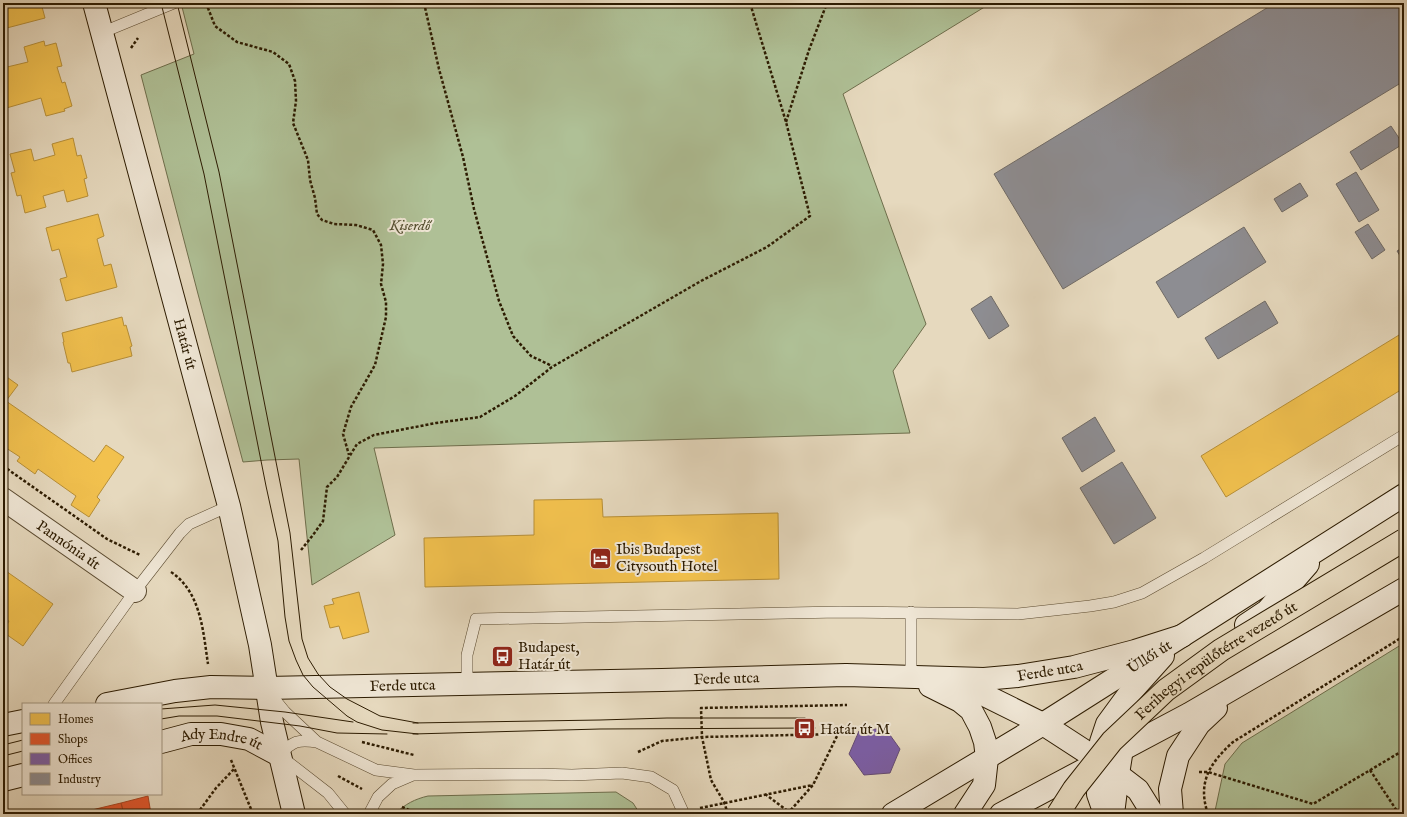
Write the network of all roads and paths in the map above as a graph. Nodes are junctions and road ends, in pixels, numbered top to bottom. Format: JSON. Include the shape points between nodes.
{"nodes":[{"id":1,"x":94,"y":3,"type":"edge"},
{"id":2,"x":174,"y":3,"type":"edge"},
{"id":3,"x":206,"y":3,"type":"edge"},
{"id":4,"x":424,"y":3,"type":"edge"},
{"id":5,"x":750,"y":3,"type":"edge"},
{"id":6,"x":827,"y":3,"type":"edge"},
{"id":7,"x":101,"y":33,"type":"junction"},
{"id":8,"x":786,"y":122,"type":"junction"},
{"id":9,"x":552,"y":367,"type":"junction"},
{"id":10,"x":1404,"y":435,"type":"edge"},
{"id":11,"x":349,"y":456,"type":"junction"},
{"id":12,"x":3,"y":466,"type":"edge"},
{"id":13,"x":1404,"y":495,"type":"edge"},
{"id":14,"x":3,"y":499,"type":"edge"},
{"id":15,"x":228,"y":506,"type":"junction"},
{"id":16,"x":1404,"y":540,"type":"edge"},
{"id":17,"x":1324,"y":545,"type":"junction"},
{"id":18,"x":301,"y":550,"type":"dead end"},
{"id":19,"x":156,"y":562,"type":"junction"},
{"id":20,"x":1404,"y":589,"type":"edge"},
{"id":21,"x":135,"y":591,"type":"junction"},
{"id":22,"x":911,"y":612,"type":"junction"},
{"id":23,"x":1182,"y":636,"type":"junction"},
{"id":24,"x":1404,"y":636,"type":"edge"},
{"id":25,"x":206,"y":654,"type":"dead end"},
{"id":26,"x":911,"y":677,"type":"junction"},
{"id":27,"x":951,"y":679,"type":"junction"},
{"id":28,"x":467,"y":684,"type":"junction"},
{"id":29,"x":1238,"y":687,"type":"junction"},
{"id":30,"x":266,"y":688,"type":"junction"},
{"id":31,"x":55,"y":703,"type":"edge"},
{"id":32,"x":112,"y":703,"type":"edge"},
{"id":33,"x":847,"y":705,"type":"dead end"},
{"id":34,"x":22,"y":721,"type":"edge"},
{"id":35,"x":1043,"y":724,"type":"junction"},
{"id":36,"x":3,"y":725,"type":"edge"},
{"id":37,"x":702,"y":737,"type":"junction"},
{"id":38,"x":359,"y":741,"type":"dead end"},
{"id":39,"x":162,"y":742,"type":"edge"},
{"id":40,"x":317,"y":742,"type":"junction"},
{"id":41,"x":1122,"y":749,"type":"junction"},
{"id":42,"x":1404,"y":750,"type":"edge"},
{"id":43,"x":638,"y":752,"type":"dead end"},
{"id":44,"x":228,"y":754,"type":"dead end"},
{"id":45,"x":279,"y":755,"type":"junction"},
{"id":46,"x":414,"y":755,"type":"dead end"},
{"id":47,"x":987,"y":758,"type":"junction"},
{"id":48,"x":1100,"y":761,"type":"junction"},
{"id":49,"x":235,"y":768,"type":"junction"},
{"id":50,"x":1370,"y":770,"type":"junction"},
{"id":51,"x":1208,"y":772,"type":"junction"},
{"id":52,"x":1118,"y":774,"type":"junction"},
{"id":53,"x":22,"y":775,"type":"edge"},
{"id":54,"x":414,"y":775,"type":"junction"},
{"id":55,"x":338,"y":776,"type":"dead end"},
{"id":56,"x":3,"y":780,"type":"edge"},
{"id":57,"x":813,"y":785,"type":"junction"},
{"id":58,"x":364,"y":791,"type":"dead end"},
{"id":59,"x":765,"y":794,"type":"junction"},
{"id":60,"x":724,"y":802,"type":"junction"},
{"id":61,"x":402,"y":807,"type":"dead end"},
{"id":62,"x":698,"y":808,"type":"dead end"},
{"id":63,"x":1005,"y":812,"type":"edge"},
{"id":64,"x":790,"y":813,"type":"edge"},
{"id":65,"x":197,"y":814,"type":"edge"},
{"id":66,"x":254,"y":814,"type":"edge"},
{"id":67,"x":294,"y":814,"type":"edge"},
{"id":68,"x":345,"y":814,"type":"edge"},
{"id":69,"x":369,"y":814,"type":"edge"},
{"id":70,"x":418,"y":814,"type":"edge"},
{"id":71,"x":684,"y":814,"type":"edge"},
{"id":72,"x":728,"y":814,"type":"edge"},
{"id":73,"x":786,"y":814,"type":"edge"},
{"id":74,"x":893,"y":814,"type":"edge"},
{"id":75,"x":965,"y":814,"type":"edge"},
{"id":76,"x":1031,"y":814,"type":"edge"},
{"id":77,"x":1058,"y":814,"type":"edge"},
{"id":78,"x":1105,"y":814,"type":"edge"},
{"id":79,"x":1114,"y":814,"type":"edge"},
{"id":80,"x":1153,"y":814,"type":"edge"},
{"id":81,"x":1172,"y":814,"type":"edge"},
{"id":82,"x":1208,"y":814,"type":"edge"},
{"id":83,"x":1399,"y":814,"type":"edge"}],
"edges":[{"from":1,"to":7,"type":"main road","name":"Határ út"},
{"from":2,"to":7,"type":"lane"},
{"from":3,"to":11,"type":"path","via":[[215,26],[231,38],[273,52],[289,64],[295,81],[293,123],[308,160],[317,214],[322,220],[334,224],[356,225],[373,230],[381,245],[381,284],[386,302],[386,317],[375,365],[351,407],[343,434]]},
{"from":4,"to":9,"type":"path","via":[[499,301],[513,336],[532,356]]},
{"from":5,"to":8,"type":"path"},
{"from":6,"to":8,"type":"path"},
{"from":7,"to":15,"type":"main road","name":"Határ út"},
{"from":8,"to":9,"type":"path","via":[[810,216],[767,247],[701,281]]},
{"from":9,"to":11,"type":"path","via":[[514,396],[480,417],[374,435],[357,444]]},
{"from":10,"to":22,"type":"lane","via":[[1204,558],[1142,593],[1114,602],[1018,614]]},
{"from":11,"to":18,"type":"path","via":[[328,487],[323,521]]},
{"from":12,"to":19,"type":"path","via":[[107,539]]},
{"from":13,"to":17,"type":"main road","name":"Üllői út"},
{"from":14,"to":21,"type":"main road","name":"Pannónia út"},
{"from":15,"to":19,"type":"lane","via":[[189,524]]},
{"from":15,"to":30,"type":"main road","name":"Határ út","via":[[260,645]]},
{"from":16,"to":77,"type":"main road","name":"Ferihegyi repülőtérre vezető út","bridge":true,"via":[[1221,650],[1166,690],[1112,741],[1074,789]]},
{"from":17,"to":23,"type":"main road","name":"Üllői út"},
{"from":17,"to":41,"type":"main road","via":[[1267,611],[1199,656],[1153,706]]},
{"from":19,"to":21,"type":"lane"},
{"from":19,"to":25,"type":"path","via":[[175,575],[190,591],[199,609]]},
{"from":20,"to":29,"type":"main road"},
{"from":21,"to":31,"type":"lane"},
{"from":22,"to":26,"type":"lane"},
{"from":22,"to":28,"type":"lane","via":[[476,619],[467,655]]},
{"from":23,"to":27,"type":"main road","name":"Ferde utca","via":[[1062,670],[984,679]]},
{"from":23,"to":35,"type":"main road","name":"Üllői út"},
{"from":23,"to":48,"type":"main road","via":[[1129,694],[1107,724],[1101,742]]},
{"from":24,"to":51,"type":"path","via":[[1233,742],[1220,754]]},
{"from":26,"to":27,"type":"main road","name":"Ferde utca"},
{"from":26,"to":28,"type":"main road","name":"Ferde utca","via":[[846,675]]},
{"from":26,"to":47,"type":"main road","via":[[948,693],[971,710],[985,742]]},
{"from":27,"to":35,"type":"main road"},
{"from":28,"to":30,"type":"main road","name":"Ferde utca"},
{"from":29,"to":41,"type":"main road"},
{"from":29,"to":81,"type":"main road","via":[[1199,724],[1178,756],[1170,789]]},
{"from":30,"to":32,"type":"main road","via":[[211,687]]},
{"from":30,"to":40,"type":"lane","via":[[285,712]]},
{"from":30,"to":45,"type":"main road","name":"Határ út"},
{"from":33,"to":37,"type":"path","via":[[701,708]]},
{"from":34,"to":36,"type":"main road"},
{"from":35,"to":47,"type":"main road","name":"Üllői út"},
{"from":35,"to":48,"type":"main road"},
{"from":37,"to":43,"type":"path","via":[[662,741]]},
{"from":37,"to":57,"type":"path","via":[[838,734]]},
{"from":37,"to":60,"type":"path","via":[[711,780]]},
{"from":38,"to":46,"type":"path"},
{"from":39,"to":45,"type":"main road","name":"Ady Endre út","via":[[191,734],[221,734],[249,739]]},
{"from":40,"to":45,"type":"lane","via":[[296,742]]},
{"from":40,"to":54,"type":"lane","via":[[376,770]]},
{"from":41,"to":48,"type":"main road"},
{"from":41,"to":52,"type":"main road"},
{"from":42,"to":50,"type":"path"},
{"from":44,"to":49,"type":"path"},
{"from":45,"to":67,"type":"main road","name":"Határ út"},
{"from":45,"to":68,"type":"lane","via":[[328,793]]},
{"from":47,"to":74,"type":"main road","name":"Üllői út"},
{"from":47,"to":75,"type":"main road","via":[[984,785]]},
{"from":48,"to":52,"type":"main road"},
{"from":48,"to":63,"type":"main road"},
{"from":48,"to":78,"type":"main road","via":[[1098,794]]},
{"from":49,"to":65,"type":"path"},
{"from":49,"to":66,"type":"path"},
{"from":50,"to":51,"type":"path","via":[[1314,804]]},
{"from":50,"to":83,"type":"path"},
{"from":51,"to":82,"type":"path","via":[[1204,783],[1204,800]]},
{"from":52,"to":79,"type":"main road"},
{"from":52,"to":80,"type":"main road","via":[[1138,790]]},
{"from":53,"to":56,"type":"main road"},
{"from":54,"to":69,"type":"lane","via":[[392,784],[378,797]]},
{"from":54,"to":71,"type":"lane","via":[[622,773],[651,777],[673,790]]},
{"from":55,"to":58,"type":"path"},
{"from":57,"to":59,"type":"path"},
{"from":57,"to":64,"type":"path"},
{"from":59,"to":60,"type":"path"},
{"from":59,"to":64,"type":"path"},
{"from":60,"to":62,"type":"path"},
{"from":60,"to":72,"type":"path"},
{"from":61,"to":70,"type":"path"},
{"from":63,"to":76,"type":"main road"},
{"from":64,"to":73,"type":"path"}]}
